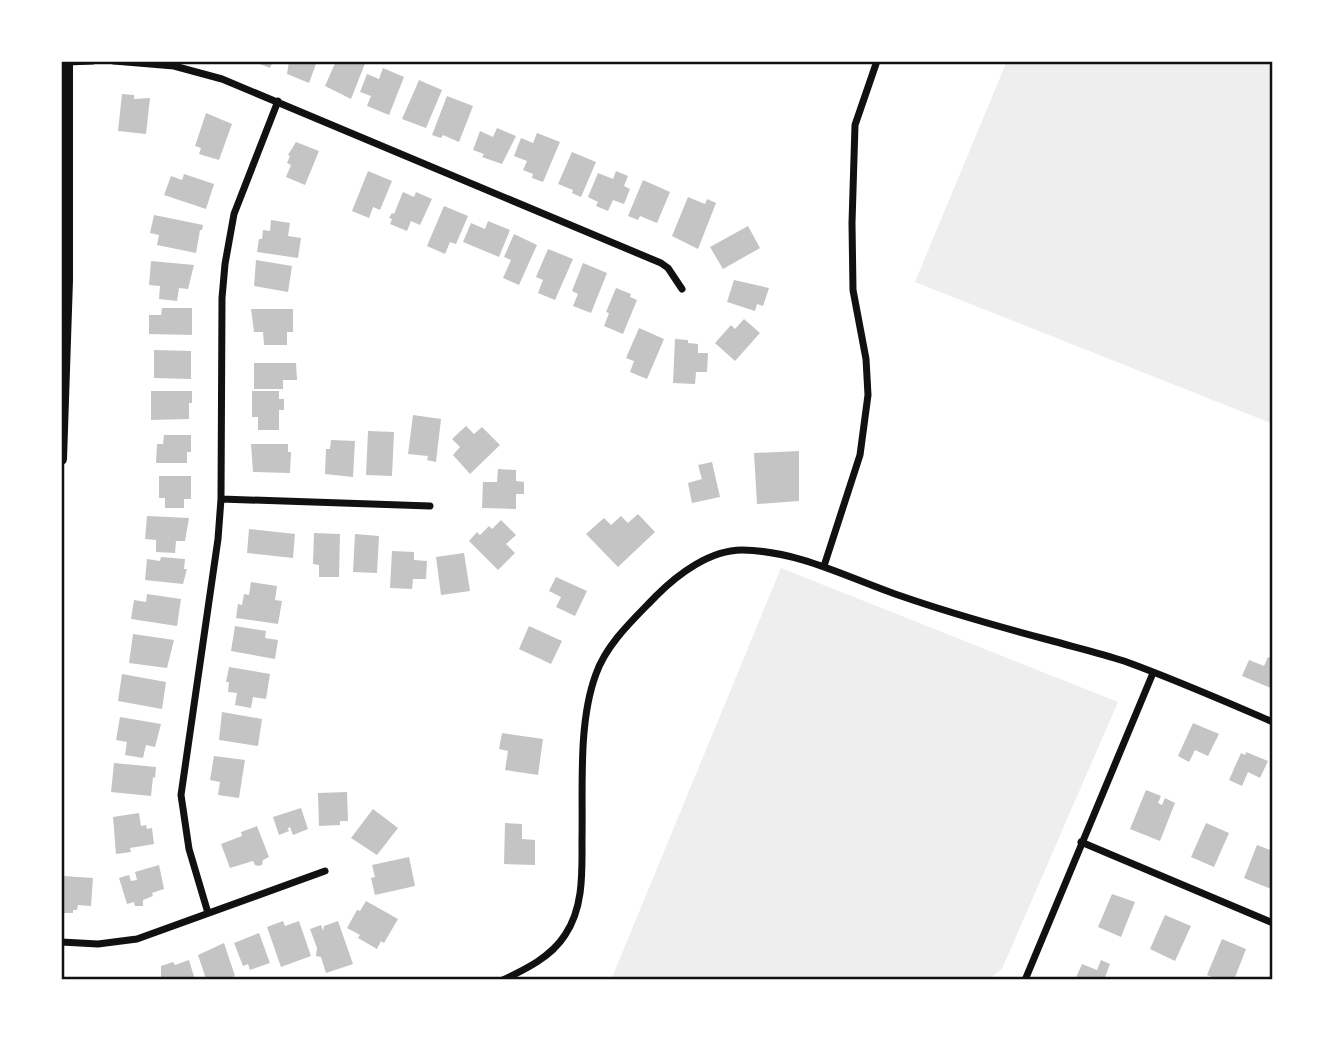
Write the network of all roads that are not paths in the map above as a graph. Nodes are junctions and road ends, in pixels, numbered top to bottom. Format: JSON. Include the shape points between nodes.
{"nodes":[{"id":1,"x":93,"y":61,"type":"edge"},
{"id":2,"x":114,"y":61,"type":"edge"},
{"id":3,"x":877,"y":61,"type":"edge"},
{"id":4,"x":65,"y":62,"type":"edge"},
{"id":5,"x":278,"y":101,"type":"junction"},
{"id":6,"x":682,"y":289,"type":"dead end"},
{"id":7,"x":61,"y":460,"type":"edge"},
{"id":8,"x":221,"y":499,"type":"junction"},
{"id":9,"x":430,"y":506,"type":"dead end"},
{"id":10,"x":824,"y":566,"type":"junction"},
{"id":11,"x":1153,"y":673,"type":"junction"},
{"id":12,"x":1273,"y":722,"type":"edge"},
{"id":13,"x":1081,"y":842,"type":"junction"},
{"id":14,"x":325,"y":871,"type":"dead end"},
{"id":15,"x":208,"y":913,"type":"junction"},
{"id":16,"x":1273,"y":923,"type":"edge"},
{"id":17,"x":61,"y":942,"type":"edge"},
{"id":18,"x":503,"y":980,"type":"edge"},
{"id":19,"x":1025,"y":980,"type":"edge"}],
"edges":[{"from":1,"to":4,"type":"street"},
{"from":2,"to":5,"type":"street","via":[[174,66]]},
{"from":3,"to":10,"type":"street","via":[[855,125],[852,223],[853,290],[868,395],[859,455]]},
{"from":4,"to":7,"type":"street","via":[[67,281]]},
{"from":5,"to":6,"type":"street","via":[[661,263]]},
{"from":5,"to":8,"type":"street","via":[[241,192],[229,236],[222,298]]},
{"from":8,"to":9,"type":"street"},
{"from":8,"to":15,"type":"street","via":[[214,578],[181,795],[189,849]]},
{"from":10,"to":11,"type":"street","via":[[900,596]]},
{"from":10,"to":18,"type":"street","via":[[790,555],[740,550],[721,553],[663,589],[615,639],[594,677],[585,727],[582,876],[576,914],[558,946]]},
{"from":11,"to":12,"type":"street"},
{"from":11,"to":13,"type":"street"},
{"from":13,"to":16,"type":"street"},
{"from":13,"to":19,"type":"street"},
{"from":14,"to":15,"type":"street"},
{"from":15,"to":17,"type":"street","via":[[137,939]]}]}
